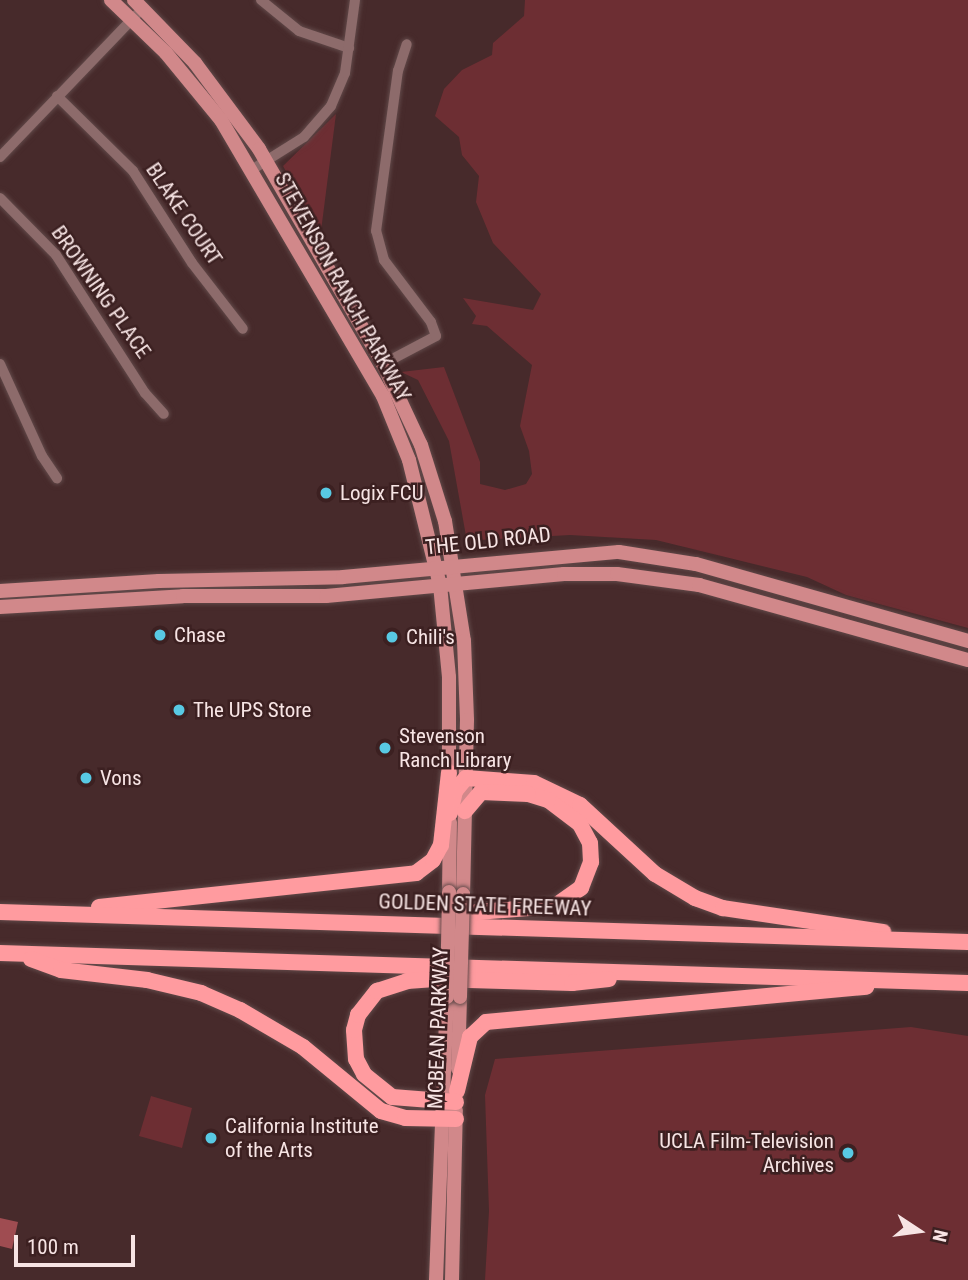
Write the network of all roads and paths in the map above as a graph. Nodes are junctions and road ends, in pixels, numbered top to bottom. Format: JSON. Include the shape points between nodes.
{"nodes":[{"id":1,"x":111,"y":0,"type":"edge"},
{"id":2,"x":261,"y":0,"type":"edge"},
{"id":3,"x":355,"y":0,"type":"edge"},
{"id":4,"x":139,"y":4,"type":"edge"},
{"id":5,"x":132,"y":19,"type":"junction"},
{"id":6,"x":407,"y":44,"type":"dead end"},
{"id":7,"x":349,"y":48,"type":"junction"},
{"id":8,"x":57,"y":96,"type":"junction"},
{"id":9,"x":0,"y":157,"type":"edge"},
{"id":10,"x":266,"y":161,"type":"junction"},
{"id":11,"x":253,"y":169,"type":"junction"},
{"id":12,"x":0,"y":198,"type":"edge"},
{"id":13,"x":243,"y":329,"type":"dead end"},
{"id":14,"x":0,"y":364,"type":"edge"},
{"id":15,"x":383,"y":364,"type":"junction"},
{"id":16,"x":164,"y":414,"type":"dead end"},
{"id":17,"x":57,"y":478,"type":"dead end"},
{"id":18,"x":454,"y":565,"type":"junction"},
{"id":19,"x":437,"y":567,"type":"junction"},
{"id":20,"x":457,"y":583,"type":"junction"},
{"id":21,"x":440,"y":585,"type":"junction"},
{"id":22,"x":0,"y":591,"type":"edge"},
{"id":23,"x":0,"y":607,"type":"edge"},
{"id":24,"x":968,"y":641,"type":"edge"},
{"id":25,"x":968,"y":660,"type":"edge"},
{"id":26,"x":449,"y":772,"type":"junction"},
{"id":27,"x":466,"y":778,"type":"junction"},
{"id":28,"x":457,"y":812,"type":"junction"},
{"id":29,"x":0,"y":912,"type":"edge"},
{"id":30,"x":60,"y":914,"type":"junction"},
{"id":31,"x":438,"y":923,"type":"junction"},
{"id":32,"x":923,"y":940,"type":"junction"},
{"id":33,"x":968,"y":942,"type":"edge"},
{"id":34,"x":8,"y":953,"type":"edge"},
{"id":35,"x":663,"y":972,"type":"junction"},
{"id":36,"x":922,"y":981,"type":"junction"},
{"id":37,"x":968,"y":983,"type":"edge"},
{"id":38,"x":452,"y":1098,"type":"junction"},
{"id":39,"x":449,"y":1119,"type":"junction"},
{"id":40,"x":436,"y":1280,"type":"edge"},
{"id":41,"x":452,"y":1280,"type":"edge"}],
"edges":[{"from":1,"to":5,"type":"main road","name":"STEVENSON RANCH PARKWAY"},
{"from":2,"to":7,"type":"street","via":[[299,31]]},
{"from":3,"to":7,"type":"street"},
{"from":4,"to":5,"type":"street"},
{"from":4,"to":10,"type":"main road","name":"STEVENSON RANCH PARKWAY","via":[[212,84]]},
{"from":5,"to":8,"type":"street"},
{"from":5,"to":11,"type":"main road","name":"STEVENSON RANCH PARKWAY","via":[[204,97]]},
{"from":6,"to":15,"type":"street","via":[[398,71],[376,231],[384,260],[431,322],[436,336]]},
{"from":7,"to":10,"type":"street","via":[[341,84],[324,117],[304,137]]},
{"from":8,"to":9,"type":"street"},
{"from":8,"to":13,"type":"street","name":"BLAKE COURT","via":[[133,171],[192,263]]},
{"from":10,"to":11,"type":"street"},
{"from":10,"to":15,"type":"main road","name":"STEVENSON RANCH PARKWAY"},
{"from":11,"to":19,"type":"main road","name":"STEVENSON RANCH PARKWAY","via":[[383,396],[409,460]]},
{"from":12,"to":16,"type":"street","name":"BROWNING PLACE","via":[[56,255],[145,393]]},
{"from":14,"to":17,"type":"street","via":[[42,456]]},
{"from":15,"to":18,"type":"main road","name":"STEVENSON RANCH PARKWAY","via":[[424,456]]},
{"from":18,"to":19,"type":"main road","name":"THE OLD ROAD"},
{"from":18,"to":20,"type":"main road","name":"STEVENSON RANCH PARKWAY"},
{"from":18,"to":24,"type":"main road","name":"THE OLD ROAD","via":[[598,551],[669,557]]},
{"from":19,"to":21,"type":"main road","name":"STEVENSON RANCH PARKWAY"},
{"from":19,"to":22,"type":"main road","name":"THE OLD ROAD","via":[[316,579],[159,581]]},
{"from":20,"to":21,"type":"main road","name":"THE OLD ROAD"},
{"from":20,"to":25,"type":"main road","name":"THE OLD ROAD","via":[[564,573],[671,579]]},
{"from":20,"to":27,"type":"main road","name":"STEVENSON RANCH PARKWAY","via":[[467,690]]},
{"from":21,"to":23,"type":"main road","name":"THE OLD ROAD","via":[[326,596],[183,596]]},
{"from":21,"to":26,"type":"main road","name":"STEVENSON RANCH PARKWAY","via":[[449,677]]},
{"from":26,"to":28,"type":"main road","name":"STEVENSON RANCH PARKWAY"},
{"from":26,"to":30,"type":"highway","via":[[441,845],[433,860],[416,873],[141,900]]},
{"from":27,"to":28,"type":"highway","via":[[458,784]]},
{"from":27,"to":32,"type":"highway","via":[[523,781],[557,791],[580,804],[655,874],[710,904]]},
{"from":28,"to":31,"type":"highway","via":[[481,792],[528,794],[548,800],[570,813],[587,834],[589,871],[580,888],[555,906],[477,912]]},
{"from":28,"to":38,"type":"main road","name":"MCBEAN PARKWAY","bridge":true},
{"from":29,"to":30,"type":"highway","name":"GOLDEN STATE FREEWAY"},
{"from":30,"to":31,"type":"highway","name":"GOLDEN STATE FREEWAY"},
{"from":31,"to":32,"type":"highway","name":"GOLDEN STATE FREEWAY"},
{"from":32,"to":33,"type":"highway","name":"GOLDEN STATE FREEWAY"},
{"from":34,"to":35,"type":"highway"},
{"from":34,"to":39,"type":"highway","via":[[61,970],[147,980],[201,993],[295,1042],[381,1111]]},
{"from":35,"to":36,"type":"highway"},
{"from":35,"to":38,"type":"highway","via":[[572,983],[407,981],[377,991],[358,1015],[354,1030],[356,1059],[364,1074],[392,1097]]},
{"from":36,"to":37,"type":"highway"},
{"from":36,"to":38,"type":"highway","via":[[486,1022],[470,1037]]},
{"from":38,"to":39,"type":"main road","name":"MCBEAN PARKWAY"},
{"from":39,"to":40,"type":"main road","name":"MCBEAN PARKWAY"},
{"from":39,"to":41,"type":"main road","name":"MCBEAN PARKWAY"}]}
